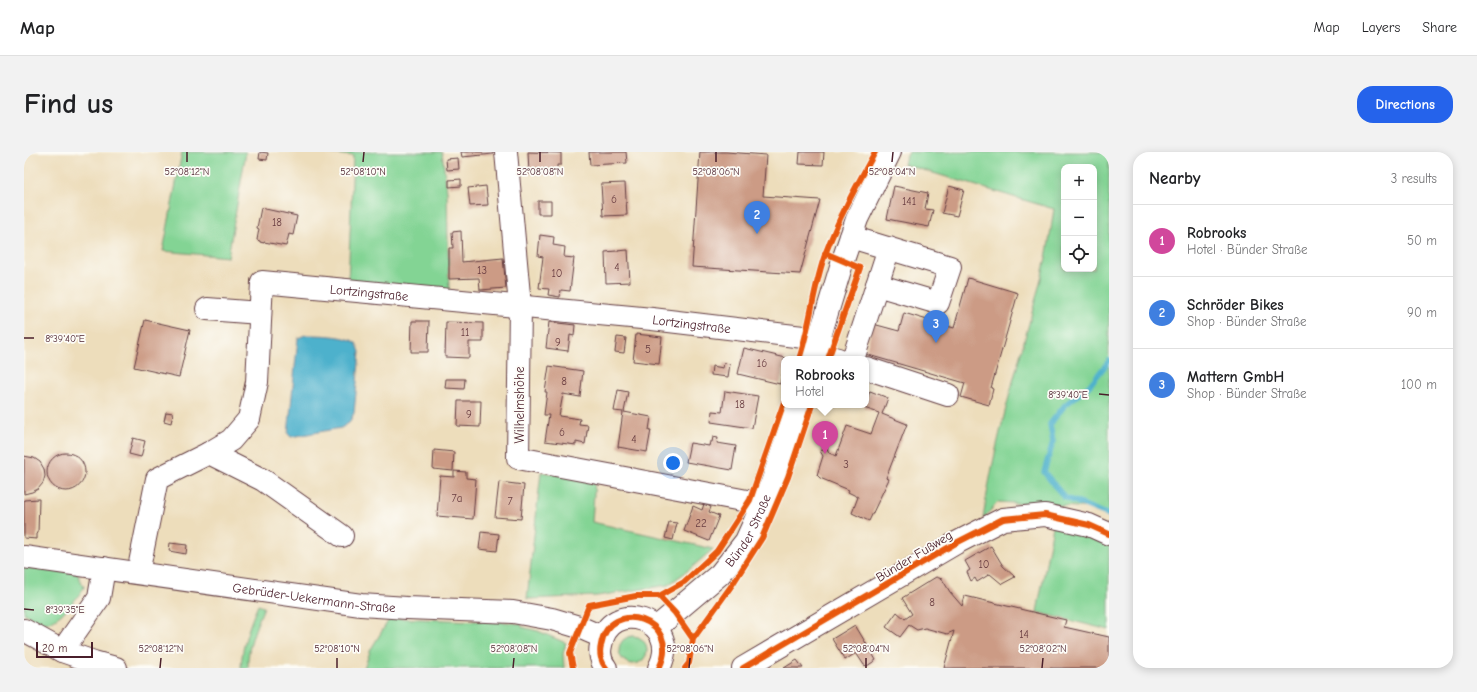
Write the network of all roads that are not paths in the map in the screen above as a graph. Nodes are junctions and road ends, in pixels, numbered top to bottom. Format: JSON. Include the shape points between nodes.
{"nodes":[{"id":1,"x":506,"y":152,"type":"edge"},
{"id":2,"x":890,"y":152,"type":"edge"},
{"id":3,"x":851,"y":236,"type":"junction"},
{"id":4,"x":889,"y":248,"type":"junction"},
{"id":5,"x":877,"y":285,"type":"junction"},
{"id":6,"x":520,"y":306,"type":"junction"},
{"id":7,"x":207,"y":309,"type":"dead end"},
{"id":8,"x":260,"y":313,"type":"junction"},
{"id":9,"x":816,"y":350,"type":"edge"},
{"id":10,"x":831,"y":356,"type":"edge"},
{"id":11,"x":854,"y":356,"type":"edge"},
{"id":12,"x":869,"y":369,"type":"edge"},
{"id":13,"x":948,"y":396,"type":"dead end"},
{"id":14,"x":797,"y":408,"type":"edge"},
{"id":15,"x":209,"y":453,"type":"junction"},
{"id":16,"x":763,"y":504,"type":"junction"},
{"id":17,"x":1109,"y":534,"type":"edge"},
{"id":18,"x":342,"y":536,"type":"dead end"},
{"id":19,"x":24,"y":557,"type":"edge"},
{"id":20,"x":104,"y":568,"type":"junction"},
{"id":21,"x":138,"y":573,"type":"junction"},
{"id":22,"x":656,"y":628,"type":"junction"},
{"id":23,"x":24,"y":630,"type":"edge"},
{"id":24,"x":602,"y":637,"type":"junction"},
{"id":25,"x":62,"y":651,"type":"junction"},
{"id":26,"x":116,"y":668,"type":"edge"},
{"id":27,"x":606,"y":668,"type":"edge"},
{"id":28,"x":658,"y":668,"type":"edge"},
{"id":29,"x":743,"y":668,"type":"edge"}],
"edges":[{"from":1,"to":6,"type":"street","name":"Wilhelmshöhe"},
{"from":2,"to":3,"type":"street"},
{"from":3,"to":4,"type":"street"},
{"from":3,"to":9,"type":"street"},
{"from":4,"to":5,"type":"street"},
{"from":4,"to":5,"type":"street","via":[[950,268],[938,303]]},
{"from":5,"to":11,"type":"street"},
{"from":6,"to":8,"type":"street","name":"Lortzingstraße","via":[[262,282]]},
{"from":6,"to":9,"type":"street","name":"Lortzingstraße","via":[[652,319]]},
{"from":6,"to":16,"type":"street","name":"Wilhelmshöhe","via":[[518,458]]},
{"from":7,"to":8,"type":"street"},
{"from":8,"to":15,"type":"street","name":"Lortzingstraße","via":[[257,382],[248,419],[231,440]]},
{"from":9,"to":10,"type":"street","name":"Lortzingstraße"},
{"from":12,"to":13,"type":"street"},
{"from":14,"to":16,"type":"street","name":"Bünder Straße"},
{"from":15,"to":18,"type":"street","via":[[263,480]]},
{"from":15,"to":21,"type":"street","name":"Lortzingstraße","via":[[157,480]]},
{"from":16,"to":22,"type":"street","name":"Bünder Straße","via":[[746,541],[720,574]]},
{"from":17,"to":29,"type":"street","name":"Bünder Fußweg","via":[[1089,525],[1045,516],[1003,519],[956,543]]},
{"from":19,"to":20,"type":"street","name":"Gebrüder-Uekermann-Straße"},
{"from":20,"to":21,"type":"street","name":"Gebrüder-Uekermann-Straße"},
{"from":20,"to":25,"type":"street","via":[[99,598]]},
{"from":21,"to":24,"type":"street","name":"Gebrüder-Uekermann-Straße","via":[[361,605],[513,612],[552,619]]},
{"from":22,"to":24,"type":"street","via":[[645,620],[633,617],[620,619],[609,627]]},
{"from":22,"to":28,"type":"street","via":[[662,637],[664,648],[663,660]]},
{"from":23,"to":25,"type":"street"},
{"from":24,"to":27,"type":"street","via":[[600,652]]},
{"from":25,"to":26,"type":"street"}]}
